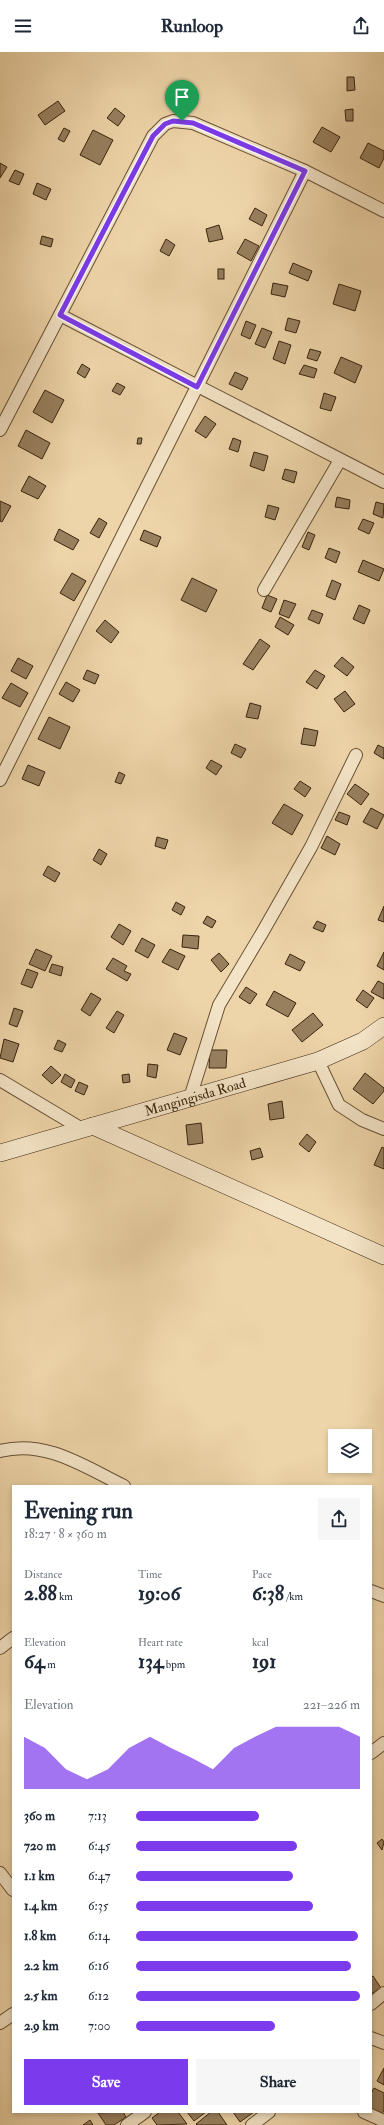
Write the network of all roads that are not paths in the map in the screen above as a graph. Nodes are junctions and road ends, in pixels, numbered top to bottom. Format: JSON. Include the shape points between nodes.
{"nodes":[{"id":1,"x":305,"y":171,"type":"junction"},
{"id":2,"x":384,"y":211,"type":"edge"},
{"id":3,"x":60,"y":315,"type":"junction"},
{"id":4,"x":197,"y":387,"type":"junction"},
{"id":5,"x":0,"y":430,"type":"edge"},
{"id":6,"x":340,"y":460,"type":"junction"},
{"id":7,"x":384,"y":482,"type":"edge"},
{"id":8,"x":264,"y":590,"type":"dead end"},
{"id":9,"x":356,"y":755,"type":"dead end"},
{"id":10,"x":0,"y":780,"type":"edge"},
{"id":11,"x":384,"y":1026,"type":"edge"},
{"id":12,"x":318,"y":1061,"type":"junction"},
{"id":13,"x":0,"y":1080,"type":"edge"},
{"id":14,"x":190,"y":1098,"type":"junction"},
{"id":15,"x":87,"y":1128,"type":"junction"},
{"id":16,"x":384,"y":1129,"type":"edge"},
{"id":17,"x":0,"y":1153,"type":"edge"},
{"id":18,"x":384,"y":1256,"type":"edge"},
{"id":19,"x":0,"y":1451,"type":"edge"},
{"id":20,"x":122,"y":1485,"type":"edge"},
{"id":21,"x":372,"y":1591,"type":"edge"},
{"id":22,"x":384,"y":1596,"type":"edge"},
{"id":23,"x":12,"y":1639,"type":"edge"},
{"id":24,"x":0,"y":1648,"type":"edge"},
{"id":25,"x":384,"y":1743,"type":"edge"},
{"id":26,"x":372,"y":1752,"type":"edge"},
{"id":27,"x":0,"y":1873,"type":"edge"},
{"id":28,"x":12,"y":1889,"type":"edge"},
{"id":29,"x":384,"y":1993,"type":"edge"},
{"id":30,"x":372,"y":2003,"type":"edge"},
{"id":31,"x":12,"y":2015,"type":"edge"},
{"id":32,"x":0,"y":2023,"type":"edge"},
{"id":33,"x":372,"y":2038,"type":"edge"},
{"id":34,"x":384,"y":2043,"type":"edge"},
{"id":35,"x":144,"y":2113,"type":"edge"},
{"id":36,"x":268,"y":2113,"type":"edge"},
{"id":37,"x":366,"y":2113,"type":"edge"},
{"id":38,"x":384,"y":2121,"type":"edge"},
{"id":39,"x":127,"y":2125,"type":"edge"},
{"id":40,"x":252,"y":2125,"type":"edge"}],
"edges":[{"from":1,"to":2,"type":"street"},
{"from":1,"to":3,"type":"street","via":[[193,123],[173,121],[165,124],[153,136]]},
{"from":1,"to":4,"type":"street"},
{"from":3,"to":4,"type":"street"},
{"from":3,"to":5,"type":"street"},
{"from":4,"to":6,"type":"street"},
{"from":4,"to":10,"type":"street"},
{"from":6,"to":7,"type":"street"},
{"from":6,"to":8,"type":"street"},
{"from":9,"to":14,"type":"street","via":[[311,847],[219,1005]]},
{"from":11,"to":12,"type":"street","name":"Mangingisda Road","via":[[363,1041]]},
{"from":12,"to":14,"type":"street","name":"Mangingisda Road"},
{"from":12,"to":16,"type":"street","via":[[340,1105],[362,1120]]},
{"from":13,"to":15,"type":"street"},
{"from":14,"to":15,"type":"street","name":"Mangingisda Road"},
{"from":15,"to":17,"type":"street","name":"Mangingisda Road"},
{"from":15,"to":18,"type":"street"},
{"from":19,"to":20,"type":"street","via":[[24,1447],[40,1449],[71,1459]]},
{"from":21,"to":22,"type":"street"},
{"from":23,"to":24,"type":"street"},
{"from":25,"to":26,"type":"street"},
{"from":27,"to":28,"type":"street"},
{"from":29,"to":30,"type":"street"},
{"from":31,"to":32,"type":"street"},
{"from":33,"to":34,"type":"street"},
{"from":35,"to":39,"type":"street"},
{"from":36,"to":40,"type":"street"},
{"from":37,"to":38,"type":"street"}]}
